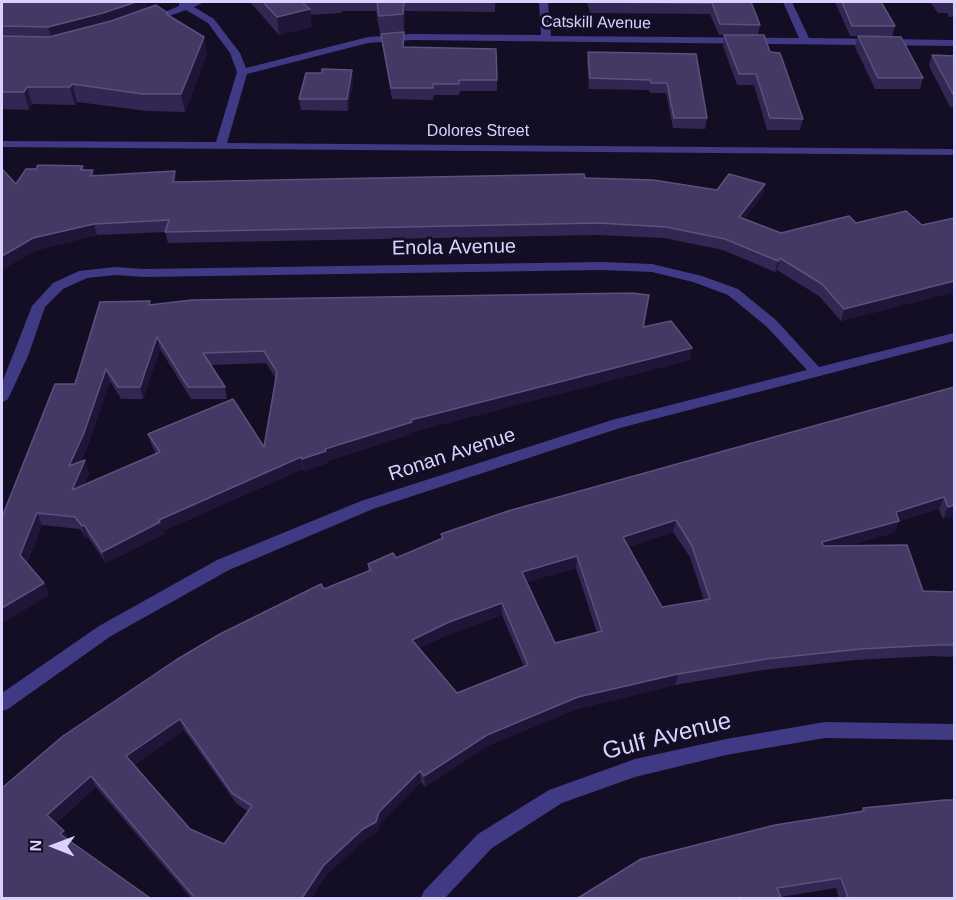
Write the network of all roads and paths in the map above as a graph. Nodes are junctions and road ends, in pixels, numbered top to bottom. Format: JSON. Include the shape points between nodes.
{"nodes":[{"id":1,"x":200,"y":2,"type":"edge"},
{"id":2,"x":543,"y":2,"type":"edge"},
{"id":3,"x":788,"y":2,"type":"edge"},
{"id":4,"x":182,"y":4,"type":"edge"},
{"id":5,"x":144,"y":22,"type":"edge"},
{"id":6,"x":546,"y":38,"type":"junction"},
{"id":7,"x":806,"y":42,"type":"junction"},
{"id":8,"x":954,"y":43,"type":"edge"},
{"id":9,"x":242,"y":72,"type":"junction"},
{"id":10,"x":2,"y":144,"type":"edge"},
{"id":11,"x":220,"y":146,"type":"junction"},
{"id":12,"x":954,"y":152,"type":"edge"},
{"id":13,"x":954,"y":337,"type":"edge"},
{"id":14,"x":817,"y":373,"type":"junction"},
{"id":15,"x":2,"y":397,"type":"edge"},
{"id":16,"x":2,"y":703,"type":"edge"},
{"id":17,"x":954,"y":732,"type":"edge"},
{"id":18,"x":431,"y":898,"type":"edge"}],
"edges":[{"from":1,"to":4,"type":"street"},
{"from":2,"to":6,"type":"street"},
{"from":3,"to":7,"type":"street"},
{"from":4,"to":5,"type":"street"},
{"from":4,"to":9,"type":"street","via":[[211,21],[235,53]]},
{"from":6,"to":7,"type":"street","name":"Catskill Avenue"},
{"from":6,"to":9,"type":"street","name":"Catskill Avenue","via":[[368,40]]},
{"from":7,"to":8,"type":"street","name":"Catskill Avenue"},
{"from":9,"to":11,"type":"street"},
{"from":10,"to":11,"type":"street","name":"Dolores Street"},
{"from":11,"to":12,"type":"street","name":"Dolores Street"},
{"from":13,"to":14,"type":"street","name":"Ronan Avenue"},
{"from":14,"to":15,"type":"street","name":"Enola Avenue","via":[[771,323],[733,292],[652,268],[115,271],[84,274],[58,286],[39,306]]},
{"from":14,"to":16,"type":"street","name":"Ronan Avenue","via":[[617,424],[367,505],[224,565],[105,631]]},
{"from":17,"to":18,"type":"street","name":"Gulf Avenue","via":[[825,730],[635,768],[556,796],[485,841]]}]}
